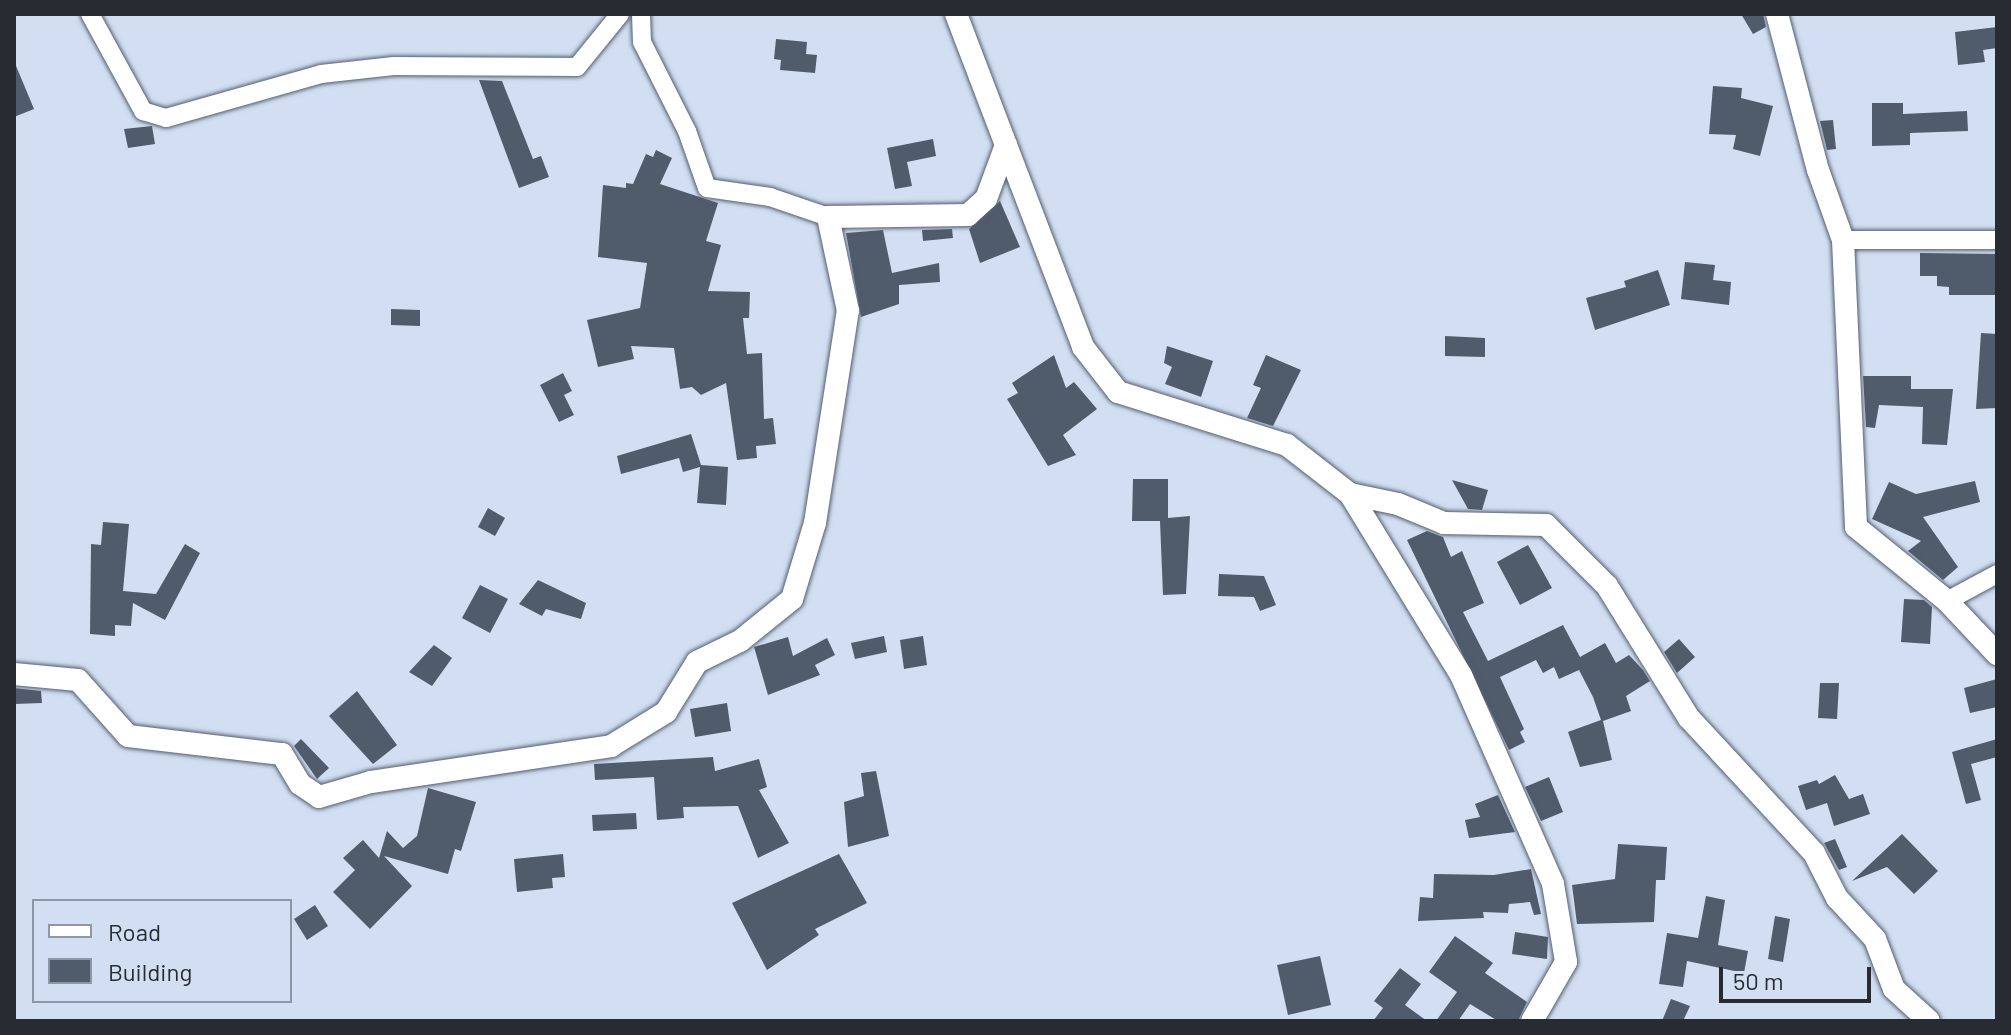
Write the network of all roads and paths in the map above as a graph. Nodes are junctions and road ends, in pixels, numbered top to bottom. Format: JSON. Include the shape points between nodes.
{"nodes":[{"id":1,"x":90,"y":14,"type":"edge"},
{"id":2,"x":620,"y":14,"type":"edge"},
{"id":3,"x":641,"y":14,"type":"edge"},
{"id":4,"x":956,"y":14,"type":"edge"},
{"id":5,"x":1777,"y":14,"type":"edge"},
{"id":6,"x":1006,"y":145,"type":"junction"},
{"id":7,"x":828,"y":217,"type":"junction"},
{"id":8,"x":1843,"y":240,"type":"junction"},
{"id":9,"x":1997,"y":240,"type":"edge"},
{"id":10,"x":1350,"y":494,"type":"junction"},
{"id":11,"x":1997,"y":574,"type":"edge"},
{"id":12,"x":1947,"y":601,"type":"junction"},
{"id":13,"x":1997,"y":654,"type":"edge"},
{"id":14,"x":14,"y":674,"type":"edge"},
{"id":15,"x":1532,"y":1021,"type":"edge"},
{"id":16,"x":1929,"y":1021,"type":"edge"}],
"edges":[{"from":1,"to":2,"type":"street","via":[[143,111],[166,118],[321,74],[394,66],[577,67]]},
{"from":3,"to":7,"type":"street","via":[[642,42],[687,131],[707,188],[770,197]]},
{"from":4,"to":6,"type":"street"},
{"from":5,"to":8,"type":"street","via":[[1818,170]]},
{"from":6,"to":7,"type":"street","via":[[986,199],[968,215]]},
{"from":6,"to":10,"type":"street","via":[[1083,347],[1118,392],[1287,445]]},
{"from":7,"to":14,"type":"street","via":[[848,311],[815,523],[792,599],[740,641],[697,662],[666,712],[611,746],[371,782],[319,797],[300,784],[282,754],[128,736],[78,680]]},
{"from":8,"to":9,"type":"street"},
{"from":8,"to":12,"type":"street","via":[[1856,527]]},
{"from":10,"to":15,"type":"street","via":[[1461,675],[1553,884],[1566,962]]},
{"from":10,"to":16,"type":"street","via":[[1398,504],[1444,523],[1546,525],[1607,586],[1689,718],[1814,853],[1837,898],[1875,939],[1894,989]]},
{"from":11,"to":12,"type":"street"},
{"from":12,"to":13,"type":"street"}]}
